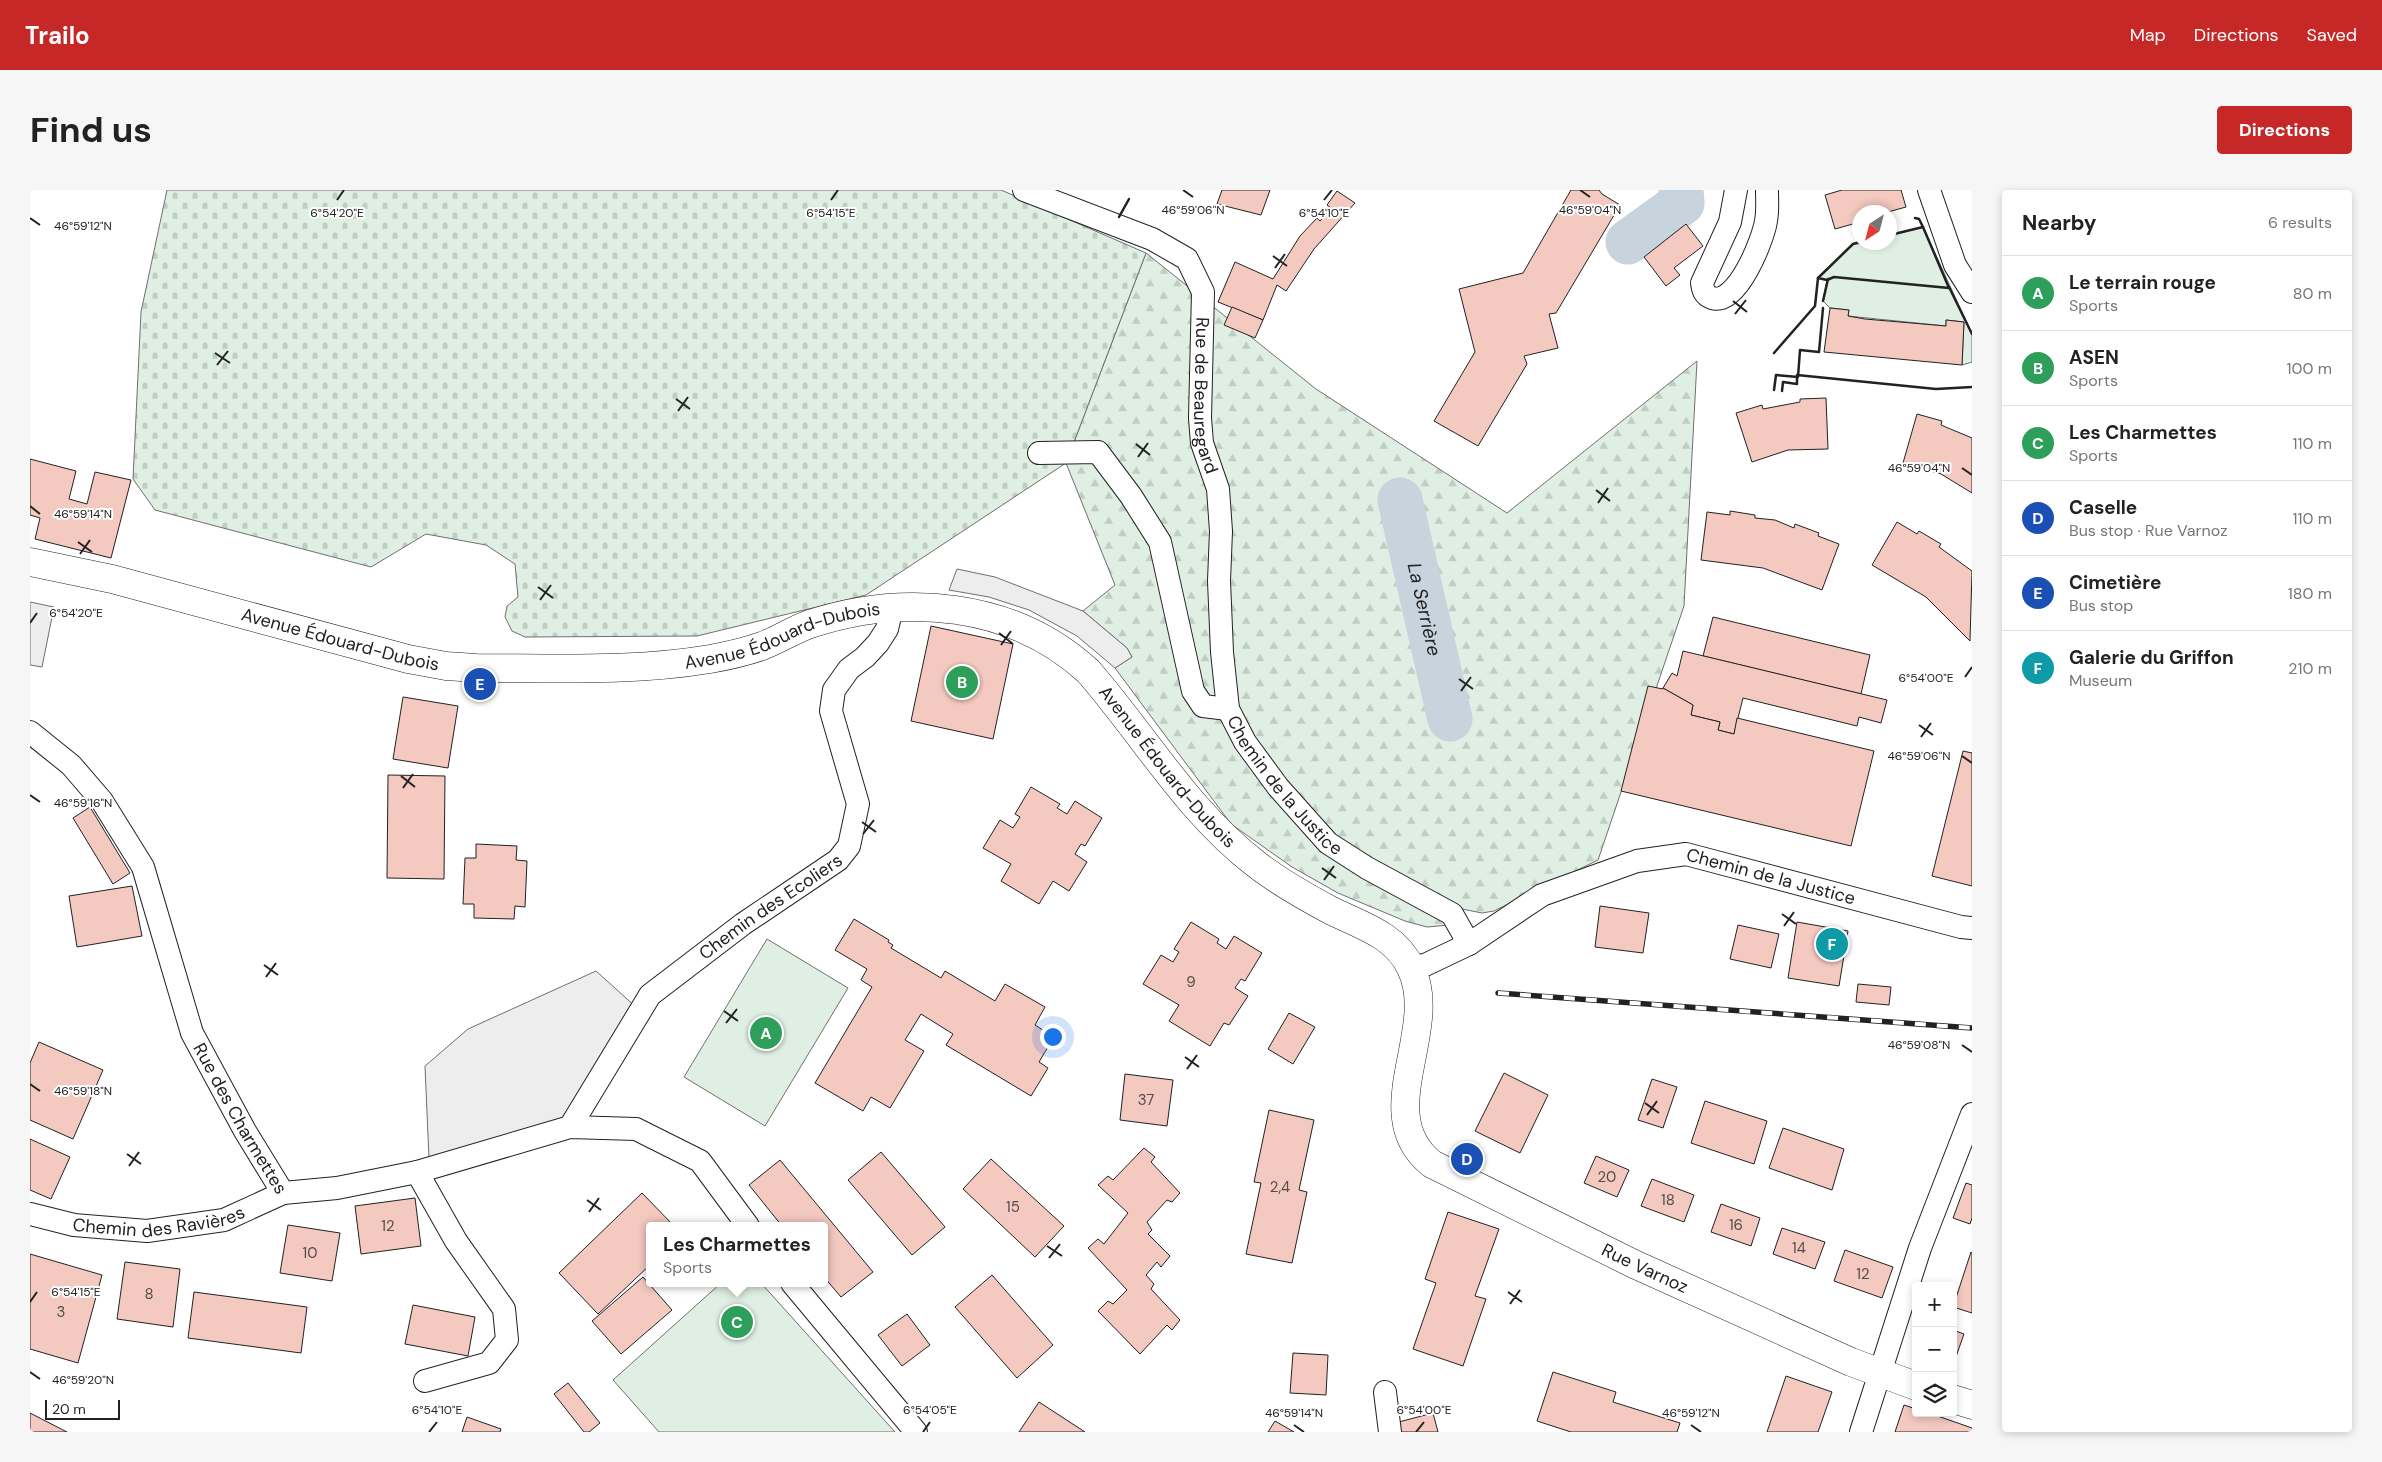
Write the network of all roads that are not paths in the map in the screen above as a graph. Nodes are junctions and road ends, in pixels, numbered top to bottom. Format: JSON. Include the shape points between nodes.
{"nodes":[{"id":1,"x":1024,"y":190,"type":"edge"},
{"id":2,"x":1736,"y":190,"type":"edge"},
{"id":3,"x":1767,"y":190,"type":"edge"},
{"id":4,"x":1929,"y":190,"type":"edge"},
{"id":5,"x":1972,"y":292,"type":"edge"},
{"id":6,"x":1039,"y":453,"type":"dead end"},
{"id":7,"x":30,"y":562,"type":"edge"},
{"id":8,"x":892,"y":608,"type":"junction"},
{"id":9,"x":1228,"y":709,"type":"junction"},
{"id":10,"x":30,"y":732,"type":"edge"},
{"id":11,"x":1972,"y":928,"type":"edge"},
{"id":12,"x":1468,"y":944,"type":"junction"},
{"id":13,"x":1410,"y":967,"type":"junction"},
{"id":14,"x":1972,"y":1114,"type":"edge"},
{"id":15,"x":570,"y":1127,"type":"junction"},
{"id":16,"x":1418,"y":1149,"type":"joint"},
{"id":17,"x":417,"y":1172,"type":"junction"},
{"id":18,"x":284,"y":1193,"type":"junction"},
{"id":19,"x":30,"y":1214,"type":"edge"},
{"id":20,"x":745,"y":1222,"type":"edge"},
{"id":21,"x":795,"y":1287,"type":"edge"},
{"id":22,"x":1880,"y":1373,"type":"junction"},
{"id":23,"x":425,"y":1382,"type":"dead end"},
{"id":24,"x":1912,"y":1385,"type":"edge"},
{"id":25,"x":1385,"y":1392,"type":"dead end"},
{"id":26,"x":1957,"y":1399,"type":"edge"},
{"id":27,"x":1972,"y":1405,"type":"edge"},
{"id":28,"x":916,"y":1432,"type":"edge"},
{"id":29,"x":1390,"y":1432,"type":"edge"},
{"id":30,"x":1861,"y":1432,"type":"edge"}],
"edges":[{"from":1,"to":9,"type":"street","name":"Rue de Beauregard","via":[[1152,239],[1187,260],[1203,292],[1200,418],[1202,443],[1218,488],[1222,652]]},
{"from":2,"to":3,"type":"street","via":[[1730,222],[1702,283],[1703,291],[1717,299],[1735,289],[1754,256],[1766,222]]},
{"from":4,"to":5,"type":"street","via":[[1955,265]]},
{"from":6,"to":9,"type":"street","name":"Chemin de la Justice","via":[[1098,452],[1131,496],[1160,542],[1193,691],[1203,706]]},
{"from":7,"to":8,"type":"street","name":"Avenue Édouard-Dubois","via":[[112,579],[408,659],[476,668],[674,665],[727,656],[761,646],[810,625],[863,610]]},
{"from":8,"to":13,"type":"street","name":"Avenue Édouard-Dubois","via":[[938,607],[979,614],[1019,627],[1071,656],[1108,694],[1180,789],[1226,838],[1256,865],[1297,892],[1378,932],[1396,947]]},
{"from":8,"to":15,"type":"street","name":"Chemin des Ecoliers","via":[[887,629],[878,644],[849,669],[834,690],[831,711],[858,804],[849,846],[838,860],[743,924],[650,995]]},
{"from":9,"to":12,"type":"street","name":"Chemin de la Justice","via":[[1245,742],[1273,780],[1328,843],[1452,914]]},
{"from":10,"to":18,"type":"street","name":"Rue des Charmettes","via":[[71,765],[102,801],[143,867],[192,1033],[245,1131]]},
{"from":11,"to":12,"type":"street","name":"Chemin de la Justice","via":[[1686,854],[1637,861],[1542,895]]},
{"from":12,"to":13,"type":"street","name":"Chemin de la Justice","via":[[1426,965]]},
{"from":13,"to":16,"type":"street","name":"Avenue Édouard-Dubois","via":[[1419,990],[1418,1025],[1403,1103],[1410,1137]]},
{"from":14,"to":22,"type":"street","via":[[1920,1248]]},
{"from":15,"to":17,"type":"street","name":"Rue des Charmettes"},
{"from":15,"to":20,"type":"street","name":"Rue des Charmettes","via":[[636,1129],[700,1161]]},
{"from":16,"to":22,"type":"street","name":"Rue Varnoz","via":[[1432,1164],[1634,1264]]},
{"from":17,"to":18,"type":"street","name":"Rue des Charmettes","via":[[337,1188]]},
{"from":17,"to":23,"type":"street","via":[[456,1242],[504,1309],[507,1340],[489,1363]]},
{"from":18,"to":19,"type":"street","name":"Chemin des Ravières","via":[[224,1220],[147,1231],[74,1225]]},
{"from":21,"to":28,"type":"street"},
{"from":22,"to":24,"type":"street","name":"Rue Varnoz"},
{"from":22,"to":30,"type":"street"},
{"from":25,"to":29,"type":"street"},
{"from":26,"to":27,"type":"street"}]}
